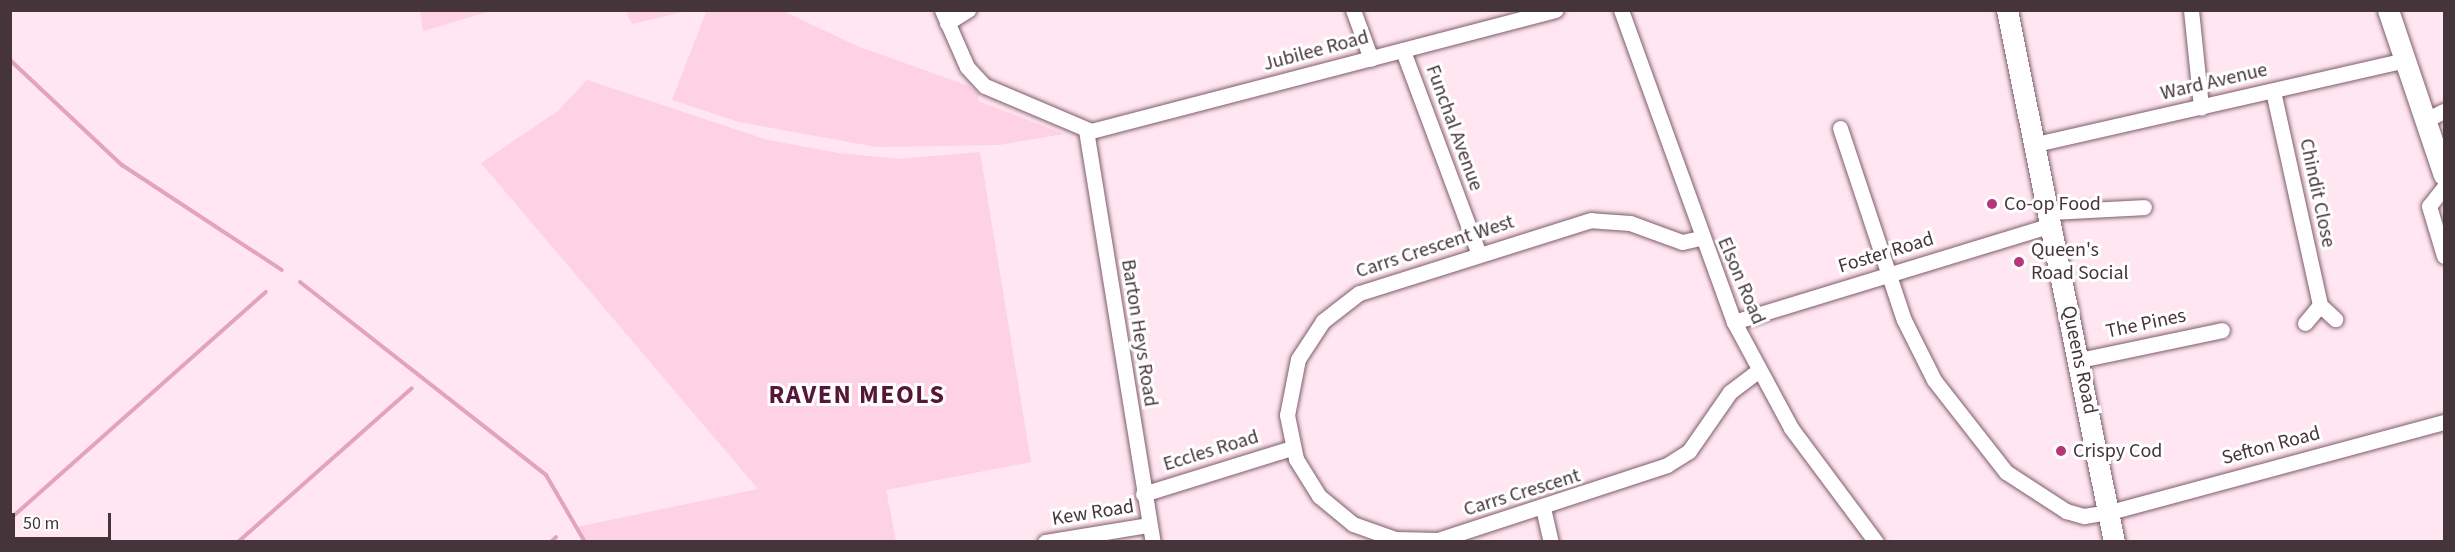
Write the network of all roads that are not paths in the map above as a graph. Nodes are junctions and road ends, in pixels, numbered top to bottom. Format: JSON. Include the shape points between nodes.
{"nodes":[{"id":1,"x":968,"y":10,"type":"edge"},
{"id":2,"x":1353,"y":10,"type":"edge"},
{"id":3,"x":1621,"y":10,"type":"edge"},
{"id":4,"x":2007,"y":10,"type":"edge"},
{"id":5,"x":2191,"y":10,"type":"edge"},
{"id":6,"x":2388,"y":10,"type":"edge"},
{"id":7,"x":1552,"y":11,"type":"edge"},
{"id":8,"x":945,"y":17,"type":"edge"},
{"id":9,"x":1403,"y":51,"type":"junction"},
{"id":10,"x":1371,"y":59,"type":"junction"},
{"id":11,"x":2402,"y":61,"type":"junction"},
{"id":12,"x":2274,"y":90,"type":"junction"},
{"id":13,"x":2201,"y":107,"type":"junction"},
{"id":14,"x":2445,"y":111,"type":"edge"},
{"id":15,"x":2424,"y":121,"type":"junction"},
{"id":16,"x":1840,"y":128,"type":"dead end"},
{"id":17,"x":1086,"y":130,"type":"junction"},
{"id":18,"x":2036,"y":144,"type":"junction"},
{"id":19,"x":2445,"y":175,"type":"edge"},
{"id":20,"x":2445,"y":187,"type":"edge"},
{"id":21,"x":2144,"y":207,"type":"dead end"},
{"id":22,"x":2050,"y":219,"type":"junction"},
{"id":23,"x":1700,"y":238,"type":"junction"},
{"id":24,"x":1479,"y":254,"type":"junction"},
{"id":25,"x":2445,"y":256,"type":"edge"},
{"id":26,"x":1888,"y":274,"type":"junction"},
{"id":27,"x":2320,"y":305,"type":"junction"},
{"id":28,"x":2335,"y":319,"type":"dead end"},
{"id":29,"x":1734,"y":322,"type":"junction"},
{"id":30,"x":2305,"y":323,"type":"dead end"},
{"id":31,"x":2222,"y":330,"type":"dead end"},
{"id":32,"x":2079,"y":360,"type":"junction"},
{"id":33,"x":1759,"y":370,"type":"junction"},
{"id":34,"x":2445,"y":422,"type":"edge"},
{"id":35,"x":1292,"y":448,"type":"junction"},
{"id":36,"x":1143,"y":494,"type":"junction"},
{"id":37,"x":1543,"y":508,"type":"junction"},
{"id":38,"x":2110,"y":512,"type":"junction"},
{"id":39,"x":1148,"y":525,"type":"junction"},
{"id":40,"x":1045,"y":542,"type":"edge"},
{"id":41,"x":1153,"y":542,"type":"edge"},
{"id":42,"x":1551,"y":542,"type":"edge"},
{"id":43,"x":1876,"y":542,"type":"edge"},
{"id":44,"x":2114,"y":542,"type":"edge"}],
"edges":[{"from":1,"to":8,"type":"street"},
{"from":2,"to":10,"type":"street"},
{"from":3,"to":23,"type":"street","name":"Elson Road"},
{"from":4,"to":18,"type":"street","name":"Queens Road"},
{"from":5,"to":13,"type":"street"},
{"from":6,"to":11,"type":"street"},
{"from":7,"to":9,"type":"street","name":"Jubilee Road"},
{"from":8,"to":17,"type":"street","via":[[967,66],[984,86]]},
{"from":9,"to":10,"type":"street","name":"Jubilee Road"},
{"from":9,"to":24,"type":"street","name":"Funchal Avenue"},
{"from":10,"to":17,"type":"street","name":"Jubilee Road"},
{"from":11,"to":12,"type":"street","name":"Ward Avenue"},
{"from":11,"to":15,"type":"street"},
{"from":12,"to":13,"type":"street","name":"Ward Avenue"},
{"from":12,"to":27,"type":"street","name":"Chindit Close"},
{"from":13,"to":18,"type":"street","name":"Ward Avenue"},
{"from":14,"to":15,"type":"street"},
{"from":15,"to":19,"type":"street"},
{"from":16,"to":26,"type":"street","name":"Sefton Road"},
{"from":17,"to":36,"type":"street","name":"Barton Heys Road"},
{"from":18,"to":22,"type":"street","name":"Queens Road"},
{"from":20,"to":25,"type":"street","via":[[2428,206]]},
{"from":21,"to":22,"type":"street","name":"Foster Road"},
{"from":22,"to":26,"type":"street","name":"Foster Road"},
{"from":22,"to":32,"type":"street","name":"Queens Road"},
{"from":23,"to":24,"type":"street","name":"Carrs Crescent West","via":[[1682,242],[1630,223],[1591,220]]},
{"from":23,"to":29,"type":"street","name":"Elson Road"},
{"from":24,"to":35,"type":"street","name":"Carrs Crescent West","via":[[1370,288],[1323,321],[1303,348],[1291,380],[1287,415]]},
{"from":26,"to":29,"type":"street","name":"Foster Road"},
{"from":26,"to":38,"type":"street","name":"Sefton Road","via":[[1934,380],[1990,455],[2027,489],[2066,511],[2084,516]]},
{"from":27,"to":28,"type":"street"},
{"from":27,"to":30,"type":"street"},
{"from":29,"to":33,"type":"street","name":"Elson Road"},
{"from":31,"to":32,"type":"street","name":"The Pines"},
{"from":32,"to":38,"type":"street","name":"Queens Road"},
{"from":33,"to":37,"type":"street","name":"Carrs Crescent","via":[[1730,392],[1689,451],[1639,477]]},
{"from":33,"to":43,"type":"street","name":"Elson Road","via":[[1809,456]]},
{"from":34,"to":38,"type":"street","name":"Sefton Road"},
{"from":35,"to":36,"type":"street","name":"Eccles Road"},
{"from":35,"to":37,"type":"street","name":"Carrs Crescent","via":[[1327,504],[1384,536],[1438,540]]},
{"from":36,"to":39,"type":"street","name":"Barton Heys Road"},
{"from":37,"to":42,"type":"street"},
{"from":38,"to":44,"type":"street","name":"Queens Road"},
{"from":39,"to":40,"type":"street","name":"Kew Road"},
{"from":39,"to":41,"type":"street","name":"Barton Heys Road"}]}
